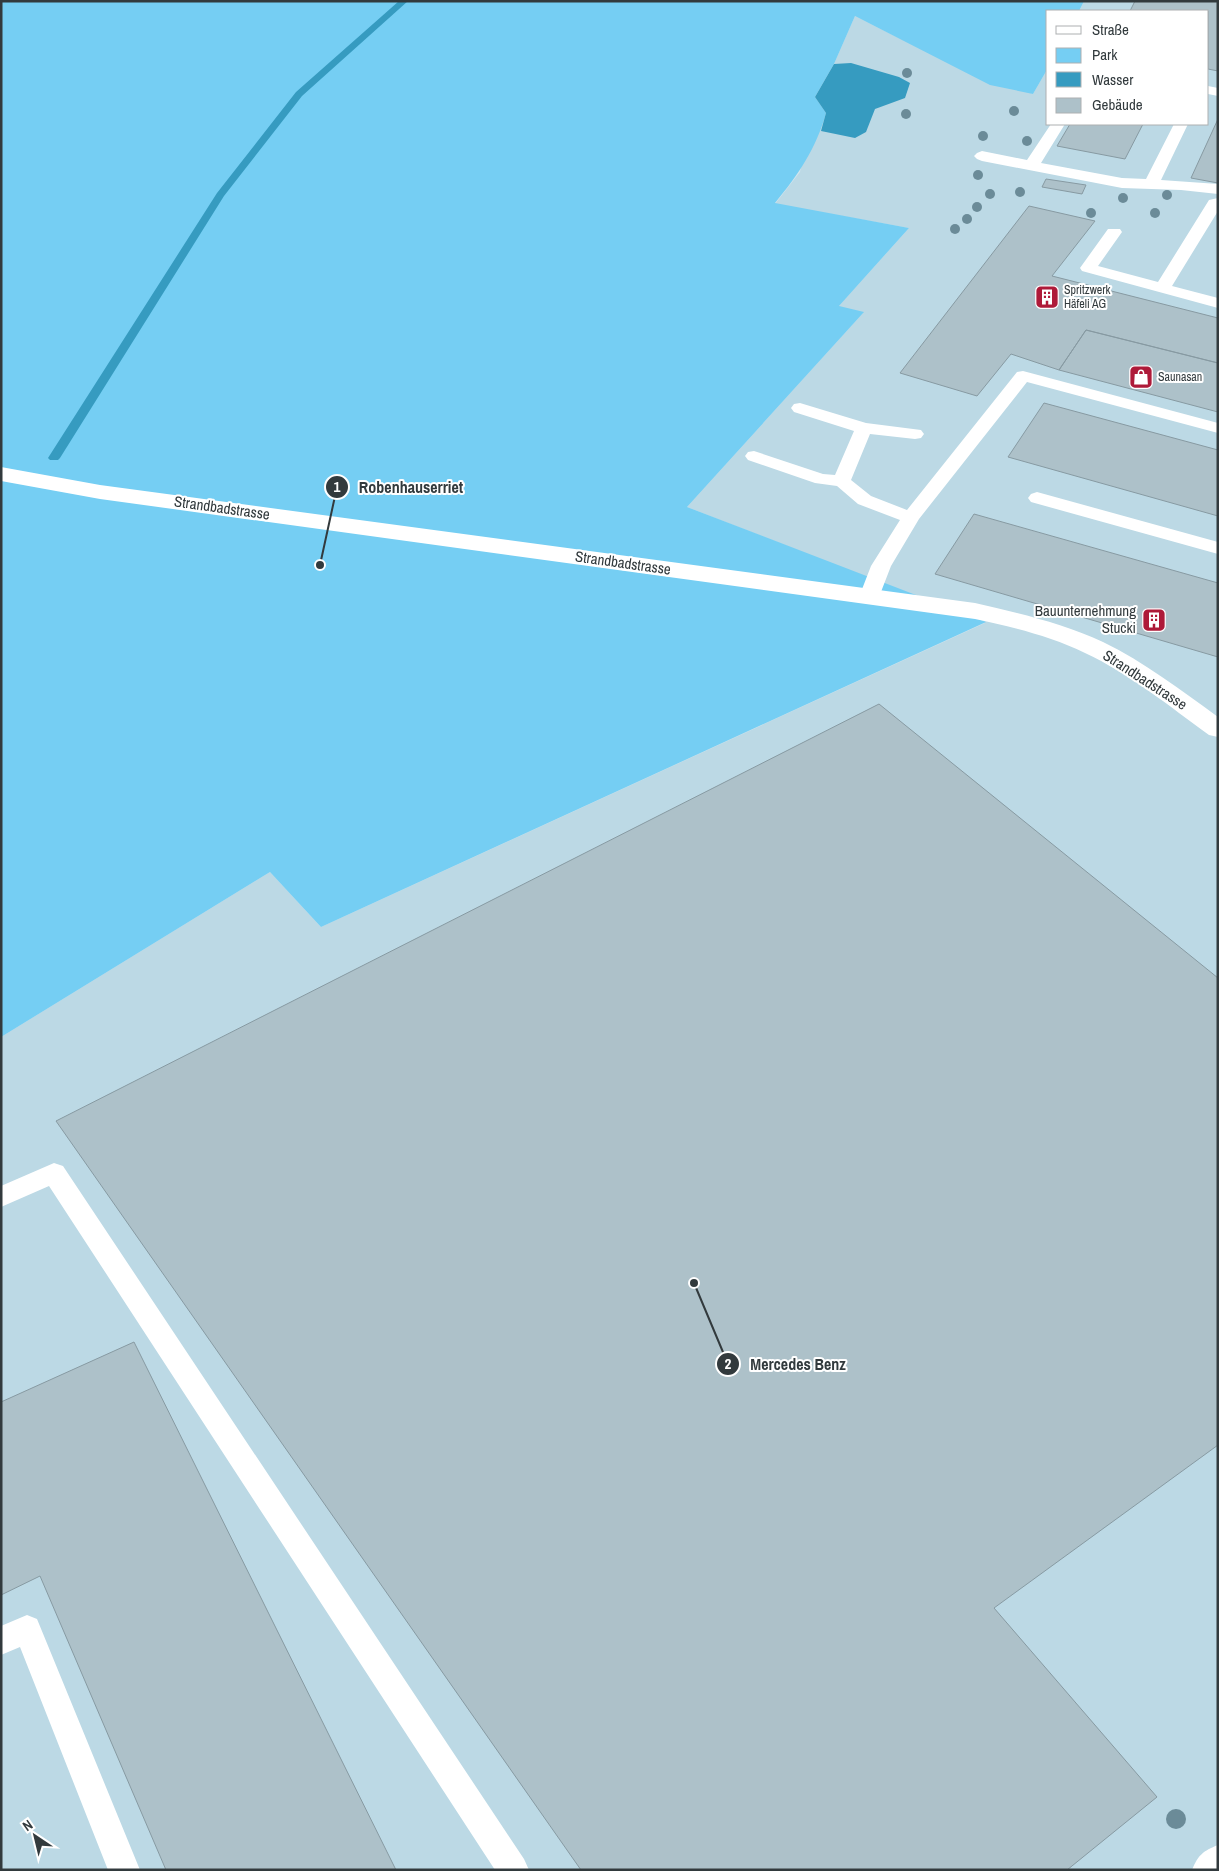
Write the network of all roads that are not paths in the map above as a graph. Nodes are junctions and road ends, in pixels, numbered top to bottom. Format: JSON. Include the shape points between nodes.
{"nodes":[{"id":1,"x":1057,"y":125,"type":"edge"},
{"id":2,"x":1181,"y":125,"type":"edge"},
{"id":3,"x":982,"y":156,"type":"dead end"},
{"id":4,"x":1031,"y":166,"type":"junction"},
{"id":5,"x":1151,"y":185,"type":"junction"},
{"id":6,"x":1218,"y":189,"type":"edge"},
{"id":7,"x":1218,"y":203,"type":"edge"},
{"id":8,"x":1114,"y":232,"type":"dead end"},
{"id":9,"x":1162,"y":288,"type":"junction"},
{"id":10,"x":1218,"y":303,"type":"edge"},
{"id":11,"x":800,"y":408,"type":"dead end"},
{"id":12,"x":864,"y":428,"type":"junction"},
{"id":13,"x":1218,"y":428,"type":"edge"},
{"id":14,"x":914,"y":434,"type":"dead end"},
{"id":15,"x":754,"y":456,"type":"dead end"},
{"id":16,"x":1,"y":474,"type":"edge"},
{"id":17,"x":842,"y":480,"type":"junction"},
{"id":18,"x":1037,"y":498,"type":"dead end"},
{"id":19,"x":911,"y":516,"type":"junction"},
{"id":20,"x":1218,"y":548,"type":"edge"},
{"id":21,"x":869,"y":597,"type":"junction"},
{"id":22,"x":1218,"y":729,"type":"edge"},
{"id":23,"x":1,"y":1197,"type":"edge"},
{"id":24,"x":1,"y":1641,"type":"edge"},
{"id":25,"x":1218,"y":1864,"type":"edge"},
{"id":26,"x":124,"y":1870,"type":"edge"},
{"id":27,"x":514,"y":1870,"type":"edge"},
{"id":28,"x":1211,"y":1870,"type":"edge"}],
"edges":[{"from":1,"to":4,"type":"lane"},
{"from":2,"to":5,"type":"lane"},
{"from":3,"to":4,"type":"lane"},
{"from":4,"to":5,"type":"lane","via":[[1098,180]]},
{"from":5,"to":6,"type":"lane"},
{"from":7,"to":9,"type":"lane","via":[[1215,203]]},
{"from":8,"to":9,"type":"lane","via":[[1088,268]]},
{"from":9,"to":10,"type":"lane"},
{"from":11,"to":12,"type":"lane"},
{"from":12,"to":14,"type":"lane"},
{"from":12,"to":17,"type":"lane"},
{"from":13,"to":19,"type":"lane","via":[[1023,376]]},
{"from":15,"to":17,"type":"lane","via":[[821,479]]},
{"from":16,"to":21,"type":"street","name":"Strandbadstrasse","via":[[100,492]]},
{"from":17,"to":19,"type":"lane","via":[[861,500]]},
{"from":18,"to":20,"type":"lane"},
{"from":19,"to":21,"type":"lane","via":[[880,566]]},
{"from":21,"to":22,"type":"street","name":"Strandbadstrasse","via":[[975,611],[1058,632],[1131,668]]},
{"from":23,"to":27,"type":"lane","via":[[54,1174]]},
{"from":24,"to":26,"type":"lane","via":[[27,1629]]},
{"from":25,"to":28,"type":"street"}]}
